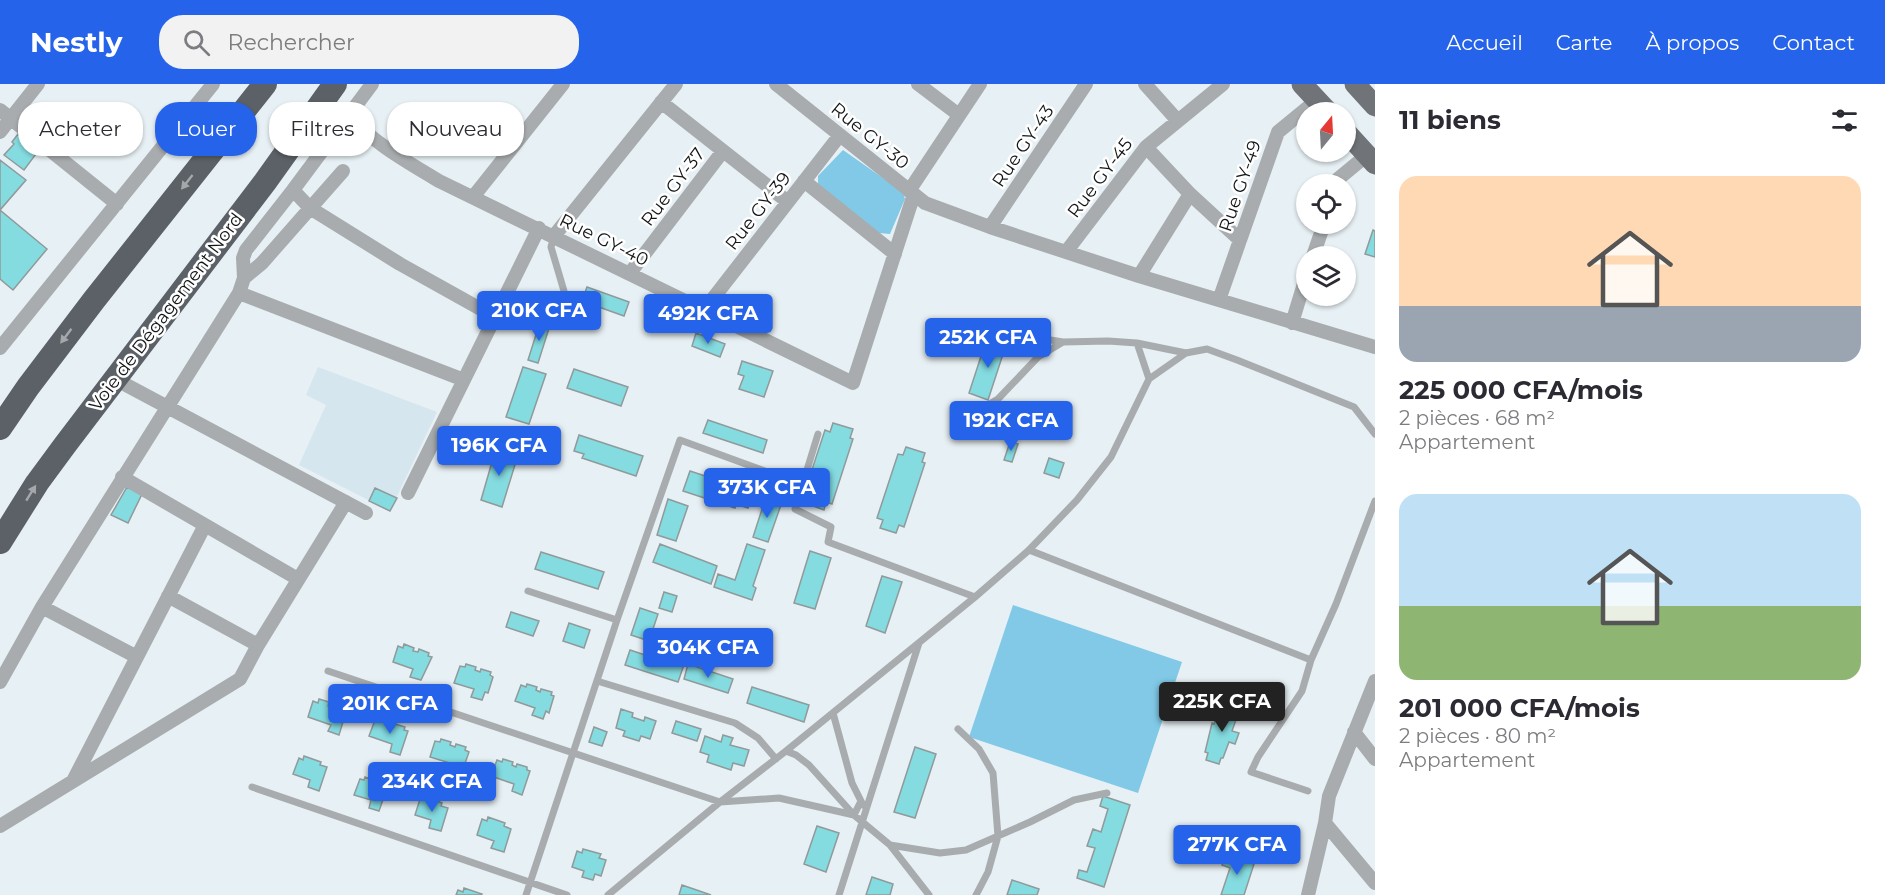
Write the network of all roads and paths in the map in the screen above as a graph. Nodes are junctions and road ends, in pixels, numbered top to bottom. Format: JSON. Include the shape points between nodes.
{"nodes":[{"id":1,"x":38,"y":84,"type":"edge"},
{"id":2,"x":213,"y":84,"type":"edge"},
{"id":3,"x":335,"y":84,"type":"edge"},
{"id":4,"x":348,"y":84,"type":"edge"},
{"id":5,"x":372,"y":84,"type":"edge"},
{"id":6,"x":563,"y":84,"type":"edge"},
{"id":7,"x":676,"y":84,"type":"edge"},
{"id":8,"x":776,"y":84,"type":"edge"},
{"id":9,"x":918,"y":84,"type":"edge"},
{"id":10,"x":980,"y":84,"type":"edge"},
{"id":11,"x":1086,"y":84,"type":"edge"},
{"id":12,"x":1145,"y":84,"type":"edge"},
{"id":13,"x":1223,"y":84,"type":"edge"},
{"id":14,"x":1302,"y":84,"type":"edge"},
{"id":15,"x":1355,"y":84,"type":"edge"},
{"id":16,"x":259,"y":91,"type":"edge"},
{"id":17,"x":359,"y":102,"type":"edge"},
{"id":18,"x":661,"y":102,"type":"junction"},
{"id":19,"x":1319,"y":102,"type":"edge"},
{"id":20,"x":1375,"y":106,"type":"edge"},
{"id":21,"x":5,"y":114,"type":"edge"},
{"id":22,"x":959,"y":115,"type":"junction"},
{"id":23,"x":1178,"y":121,"type":"junction"},
{"id":24,"x":1296,"y":122,"type":"edge"},
{"id":25,"x":0,"y":132,"type":"edge"},
{"id":26,"x":840,"y":135,"type":"junction"},
{"id":27,"x":375,"y":141,"type":"edge"},
{"id":28,"x":1356,"y":143,"type":"edge"},
{"id":29,"x":1146,"y":147,"type":"junction"},
{"id":30,"x":723,"y":151,"type":"junction"},
{"id":31,"x":319,"y":156,"type":"edge"},
{"id":32,"x":1371,"y":160,"type":"edge"},
{"id":33,"x":343,"y":171,"type":"dead end"},
{"id":34,"x":1347,"y":174,"type":"edge"},
{"id":35,"x":804,"y":181,"type":"junction"},
{"id":36,"x":265,"y":182,"type":"junction"},
{"id":37,"x":294,"y":190,"type":"junction"},
{"id":38,"x":911,"y":192,"type":"junction"},
{"id":39,"x":1190,"y":194,"type":"junction"},
{"id":40,"x":473,"y":197,"type":"junction"},
{"id":41,"x":788,"y":202,"type":"junction"},
{"id":42,"x":117,"y":204,"type":"junction"},
{"id":43,"x":309,"y":208,"type":"junction"},
{"id":44,"x":990,"y":227,"type":"junction"},
{"id":45,"x":538,"y":228,"type":"junction"},
{"id":46,"x":554,"y":236,"type":"junction"},
{"id":47,"x":1240,"y":240,"type":"junction"},
{"id":48,"x":1066,"y":252,"type":"junction"},
{"id":49,"x":894,"y":254,"type":"junction"},
{"id":50,"x":630,"y":273,"type":"junction"},
{"id":51,"x":1138,"y":276,"type":"junction"},
{"id":52,"x":244,"y":278,"type":"junction"},
{"id":53,"x":564,"y":291,"type":"dead end"},
{"id":54,"x":239,"y":293,"type":"junction"},
{"id":55,"x":1219,"y":300,"type":"junction"},
{"id":56,"x":1297,"y":306,"type":"edge"},
{"id":57,"x":704,"y":310,"type":"junction"},
{"id":58,"x":495,"y":317,"type":"junction"},
{"id":59,"x":1292,"y":323,"type":"junction"},
{"id":60,"x":1002,"y":327,"type":"dead end"},
{"id":61,"x":1063,"y":342,"type":"junction"},
{"id":62,"x":1137,"y":343,"type":"junction"},
{"id":63,"x":1375,"y":347,"type":"edge"},
{"id":64,"x":0,"y":348,"type":"edge"},
{"id":65,"x":1185,"y":353,"type":"junction"},
{"id":66,"x":115,"y":379,"type":"junction"},
{"id":67,"x":1149,"y":379,"type":"junction"},
{"id":68,"x":464,"y":380,"type":"junction"},
{"id":69,"x":167,"y":407,"type":"junction"},
{"id":70,"x":971,"y":415,"type":"dead end"},
{"id":71,"x":0,"y":428,"type":"edge"},
{"id":72,"x":818,"y":434,"type":"dead end"},
{"id":73,"x":1375,"y":434,"type":"edge"},
{"id":74,"x":773,"y":474,"type":"dead end"},
{"id":75,"x":122,"y":477,"type":"junction"},
{"id":76,"x":408,"y":493,"type":"dead end"},
{"id":77,"x":1375,"y":501,"type":"edge"},
{"id":78,"x":346,"y":502,"type":"junction"},
{"id":79,"x":366,"y":513,"type":"dead end"},
{"id":80,"x":205,"y":525,"type":"junction"},
{"id":81,"x":0,"y":542,"type":"edge"},
{"id":82,"x":1029,"y":550,"type":"junction"},
{"id":83,"x":298,"y":579,"type":"junction"},
{"id":84,"x":528,"y":591,"type":"dead end"},
{"id":85,"x":168,"y":596,"type":"junction"},
{"id":86,"x":975,"y":597,"type":"junction"},
{"id":87,"x":42,"y":607,"type":"junction"},
{"id":88,"x":617,"y":620,"type":"junction"},
{"id":89,"x":919,"y":642,"type":"junction"},
{"id":90,"x":258,"y":645,"type":"junction"},
{"id":91,"x":137,"y":657,"type":"junction"},
{"id":92,"x":1311,"y":660,"type":"junction"},
{"id":93,"x":328,"y":671,"type":"dead end"},
{"id":94,"x":597,"y":681,"type":"junction"},
{"id":95,"x":1375,"y":681,"type":"edge"},
{"id":96,"x":0,"y":682,"type":"edge"},
{"id":97,"x":833,"y":713,"type":"junction"},
{"id":98,"x":958,"y":729,"type":"dead end"},
{"id":99,"x":1354,"y":732,"type":"junction"},
{"id":100,"x":574,"y":752,"type":"junction"},
{"id":101,"x":786,"y":752,"type":"junction"},
{"id":102,"x":776,"y":759,"type":"junction"},
{"id":103,"x":1375,"y":759,"type":"edge"},
{"id":104,"x":72,"y":783,"type":"junction"},
{"id":105,"x":252,"y":787,"type":"dead end"},
{"id":106,"x":1308,"y":791,"type":"dead end"},
{"id":107,"x":1107,"y":793,"type":"dead end"},
{"id":108,"x":720,"y":802,"type":"junction"},
{"id":109,"x":860,"y":803,"type":"junction"},
{"id":110,"x":867,"y":809,"type":"junction"},
{"id":111,"x":854,"y":815,"type":"junction"},
{"id":112,"x":863,"y":822,"type":"junction"},
{"id":113,"x":1325,"y":823,"type":"junction"},
{"id":114,"x":0,"y":826,"type":"edge"},
{"id":115,"x":998,"y":836,"type":"junction"},
{"id":116,"x":890,"y":845,"type":"junction"},
{"id":117,"x":530,"y":882,"type":"junction"},
{"id":118,"x":1375,"y":883,"type":"edge"},
{"id":119,"x":526,"y":895,"type":"edge"},
{"id":120,"x":567,"y":895,"type":"edge"},
{"id":121,"x":608,"y":895,"type":"edge"},
{"id":122,"x":838,"y":895,"type":"edge"},
{"id":123,"x":929,"y":895,"type":"edge"},
{"id":124,"x":976,"y":895,"type":"edge"},
{"id":125,"x":1308,"y":895,"type":"edge"}],
"edges":[{"from":1,"to":21,"type":"street"},
{"from":2,"to":42,"type":"street"},
{"from":3,"to":36,"type":"highway","name":"Voie de Dégagement Nord"},
{"from":4,"to":36,"type":"highway"},
{"from":5,"to":17,"type":"street"},
{"from":6,"to":40,"type":"street"},
{"from":7,"to":18,"type":"street"},
{"from":8,"to":26,"type":"street","name":"Rue GY-30"},
{"from":9,"to":22,"type":"street"},
{"from":10,"to":22,"type":"street"},
{"from":11,"to":44,"type":"street","name":"Rue GY-43"},
{"from":12,"to":23,"type":"street"},
{"from":13,"to":23,"type":"street","name":"Rue GY-45"},
{"from":14,"to":19,"type":"main road"},
{"from":15,"to":20,"type":"main road"},
{"from":16,"to":71,"type":"highway","one_way":true,"via":[[93,300]]},
{"from":18,"to":30,"type":"street"},
{"from":18,"to":46,"type":"street"},
{"from":21,"to":25,"type":"street"},
{"from":21,"to":42,"type":"street"},
{"from":22,"to":38,"type":"street"},
{"from":23,"to":29,"type":"street","name":"Rue GY-45"},
{"from":24,"to":47,"type":"street","name":"Rue GY-49","via":[[1278,132]]},
{"from":26,"to":35,"type":"street","name":"Rue GY-39"},
{"from":26,"to":38,"type":"street","name":"Rue GY-30"},
{"from":27,"to":40,"type":"street","name":"Rue GY-40","via":[[439,181]]},
{"from":28,"to":32,"type":"main road"},
{"from":29,"to":39,"type":"street"},
{"from":29,"to":48,"type":"street","name":"Rue GY-45"},
{"from":30,"to":41,"type":"street"},
{"from":30,"to":50,"type":"street","name":"Rue GY-37"},
{"from":31,"to":37,"type":"street"},
{"from":32,"to":34,"type":"street"},
{"from":33,"to":43,"type":"street"},
{"from":35,"to":41,"type":"street","name":"Rue GY-39"},
{"from":35,"to":49,"type":"street"},
{"from":36,"to":66,"type":"highway","name":"Voie de Dégagement Nord"},
{"from":37,"to":43,"type":"street"},
{"from":37,"to":52,"type":"street","via":[[246,250]]},
{"from":38,"to":44,"type":"street","name":"Rue GY-30","via":[[926,203]]},
{"from":38,"to":49,"type":"street"},
{"from":39,"to":47,"type":"street"},
{"from":39,"to":51,"type":"street"},
{"from":40,"to":45,"type":"street","name":"Rue GY-40"},
{"from":41,"to":57,"type":"street","name":"Rue GY-39"},
{"from":42,"to":64,"type":"street"},
{"from":43,"to":52,"type":"street"},
{"from":43,"to":58,"type":"street"},
{"from":44,"to":48,"type":"street","name":"Rue GY-30"},
{"from":45,"to":46,"type":"street","name":"Rue GY-40"},
{"from":45,"to":58,"type":"street"},
{"from":46,"to":50,"type":"street","name":"Rue GY-40"},
{"from":46,"to":53,"type":"lane","via":[[551,247]]},
{"from":47,"to":55,"type":"street","name":"Rue GY-49"},
{"from":48,"to":51,"type":"street","name":"Rue GY-30"},
{"from":49,"to":57,"type":"street","name":"Rue GY-40","via":[[853,382]]},
{"from":50,"to":57,"type":"street","name":"Rue GY-40"},
{"from":51,"to":55,"type":"street","name":"Rue GY-30"},
{"from":52,"to":54,"type":"street"},
{"from":54,"to":68,"type":"street"},
{"from":54,"to":69,"type":"street"},
{"from":55,"to":59,"type":"street","name":"Rue GY-30"},
{"from":56,"to":59,"type":"street"},
{"from":58,"to":68,"type":"street"},
{"from":59,"to":63,"type":"street","name":"Rue GY-30"},
{"from":60,"to":61,"type":"lane"},
{"from":61,"to":62,"type":"lane"},
{"from":61,"to":70,"type":"lane","via":[[1038,357],[998,399]]},
{"from":62,"to":65,"type":"lane"},
{"from":62,"to":67,"type":"lane"},
{"from":65,"to":67,"type":"lane"},
{"from":65,"to":73,"type":"lane","via":[[1207,349],[1354,407]]},
{"from":66,"to":69,"type":"street"},
{"from":81,"to":66,"type":"highway","name":"Voie de Dégagement Nord","one_way":true,"via":[[37,483]]},
{"from":67,"to":82,"type":"lane","via":[[1111,457]]},
{"from":68,"to":76,"type":"street"},
{"from":69,"to":75,"type":"street"},
{"from":69,"to":78,"type":"street"},
{"from":72,"to":86,"type":"lane","via":[[795,509],[831,527],[828,542]]},
{"from":74,"to":88,"type":"lane","via":[[680,440]]},
{"from":75,"to":80,"type":"street"},
{"from":75,"to":87,"type":"street"},
{"from":77,"to":92,"type":"lane"},
{"from":78,"to":79,"type":"street"},
{"from":78,"to":83,"type":"street"},
{"from":80,"to":83,"type":"street"},
{"from":80,"to":85,"type":"street"},
{"from":82,"to":86,"type":"lane"},
{"from":82,"to":92,"type":"lane"},
{"from":83,"to":90,"type":"street"},
{"from":84,"to":88,"type":"lane"},
{"from":85,"to":90,"type":"street"},
{"from":85,"to":91,"type":"street"},
{"from":86,"to":89,"type":"lane"},
{"from":87,"to":91,"type":"street"},
{"from":87,"to":96,"type":"street"},
{"from":88,"to":94,"type":"lane"},
{"from":89,"to":97,"type":"lane"},
{"from":89,"to":110,"type":"lane"},
{"from":90,"to":104,"type":"street","via":[[240,679]]},
{"from":91,"to":104,"type":"street"},
{"from":92,"to":106,"type":"lane","via":[[1302,690],[1251,772]]},
{"from":93,"to":100,"type":"lane"},
{"from":94,"to":100,"type":"lane"},
{"from":94,"to":102,"type":"lane","via":[[735,723],[758,738]]},
{"from":95,"to":99,"type":"street"},
{"from":97,"to":101,"type":"lane"},
{"from":97,"to":109,"type":"lane"},
{"from":98,"to":115,"type":"lane","via":[[979,749],[993,773]]},
{"from":99,"to":103,"type":"street"},
{"from":99,"to":113,"type":"street","via":[[1329,796]]},
{"from":100,"to":108,"type":"lane"},
{"from":100,"to":117,"type":"lane"},
{"from":101,"to":102,"type":"lane"},
{"from":101,"to":111,"type":"lane","via":[[808,765]]},
{"from":102,"to":108,"type":"lane"},
{"from":104,"to":114,"type":"street"},
{"from":105,"to":117,"type":"lane"},
{"from":107,"to":115,"type":"lane","via":[[1074,800]]},
{"from":108,"to":111,"type":"lane","via":[[779,798]]},
{"from":108,"to":121,"type":"lane"},
{"from":109,"to":110,"type":"lane"},
{"from":109,"to":111,"type":"lane"},
{"from":110,"to":112,"type":"lane"},
{"from":111,"to":112,"type":"lane"},
{"from":112,"to":116,"type":"lane"},
{"from":112,"to":122,"type":"lane"},
{"from":113,"to":118,"type":"street"},
{"from":113,"to":125,"type":"street"},
{"from":115,"to":116,"type":"lane","via":[[966,850],[940,853]]},
{"from":115,"to":124,"type":"lane","via":[[988,872]]},
{"from":116,"to":123,"type":"lane"},
{"from":117,"to":119,"type":"lane"},
{"from":117,"to":120,"type":"lane"}]}
